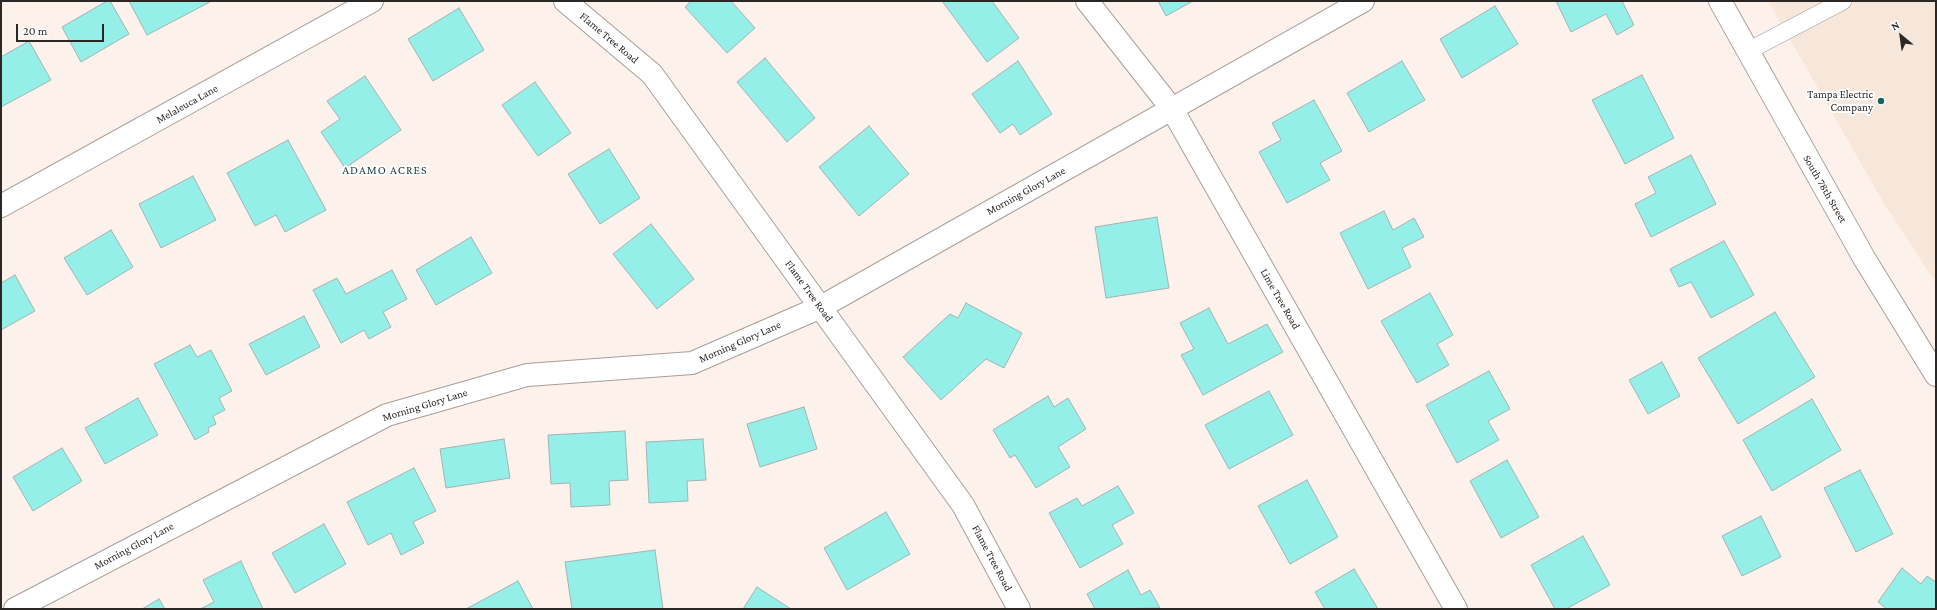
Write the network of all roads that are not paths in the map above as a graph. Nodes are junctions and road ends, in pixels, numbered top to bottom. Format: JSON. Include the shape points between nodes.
{"nodes":[{"id":1,"x":372,"y":1,"type":"edge"},
{"id":2,"x":565,"y":1,"type":"edge"},
{"id":3,"x":1087,"y":1,"type":"edge"},
{"id":4,"x":1363,"y":1,"type":"edge"},
{"id":5,"x":1720,"y":1,"type":"edge"},
{"id":6,"x":1843,"y":1,"type":"edge"},
{"id":7,"x":1748,"y":52,"type":"junction"},
{"id":8,"x":1172,"y":109,"type":"junction"},
{"id":9,"x":1,"y":206,"type":"edge"},
{"id":10,"x":821,"y":307,"type":"junction"},
{"id":11,"x":1936,"y":375,"type":"edge"},
{"id":12,"x":14,"y":609,"type":"edge"},
{"id":13,"x":1019,"y":609,"type":"edge"},
{"id":14,"x":1456,"y":609,"type":"edge"}],
"edges":[{"from":1,"to":9,"type":"street","name":"Melaleuca Lane"},
{"from":2,"to":10,"type":"street","name":"Flame Tree Road","via":[[652,74]]},
{"from":3,"to":8,"type":"street","name":"Lime Tree Road"},
{"from":4,"to":8,"type":"street","name":"Morning Glory Lane"},
{"from":5,"to":7,"type":"street","name":"South 78th Street"},
{"from":6,"to":7,"type":"lane"},
{"from":7,"to":11,"type":"street","name":"South 78th Street","via":[[1864,258]]},
{"from":8,"to":10,"type":"street","name":"Morning Glory Lane"},
{"from":8,"to":14,"type":"street","name":"Lime Tree Road"},
{"from":10,"to":12,"type":"street","name":"Morning Glory Lane","via":[[692,363],[527,375],[387,415]]},
{"from":10,"to":13,"type":"street","name":"Flame Tree Road","via":[[963,505]]}]}
